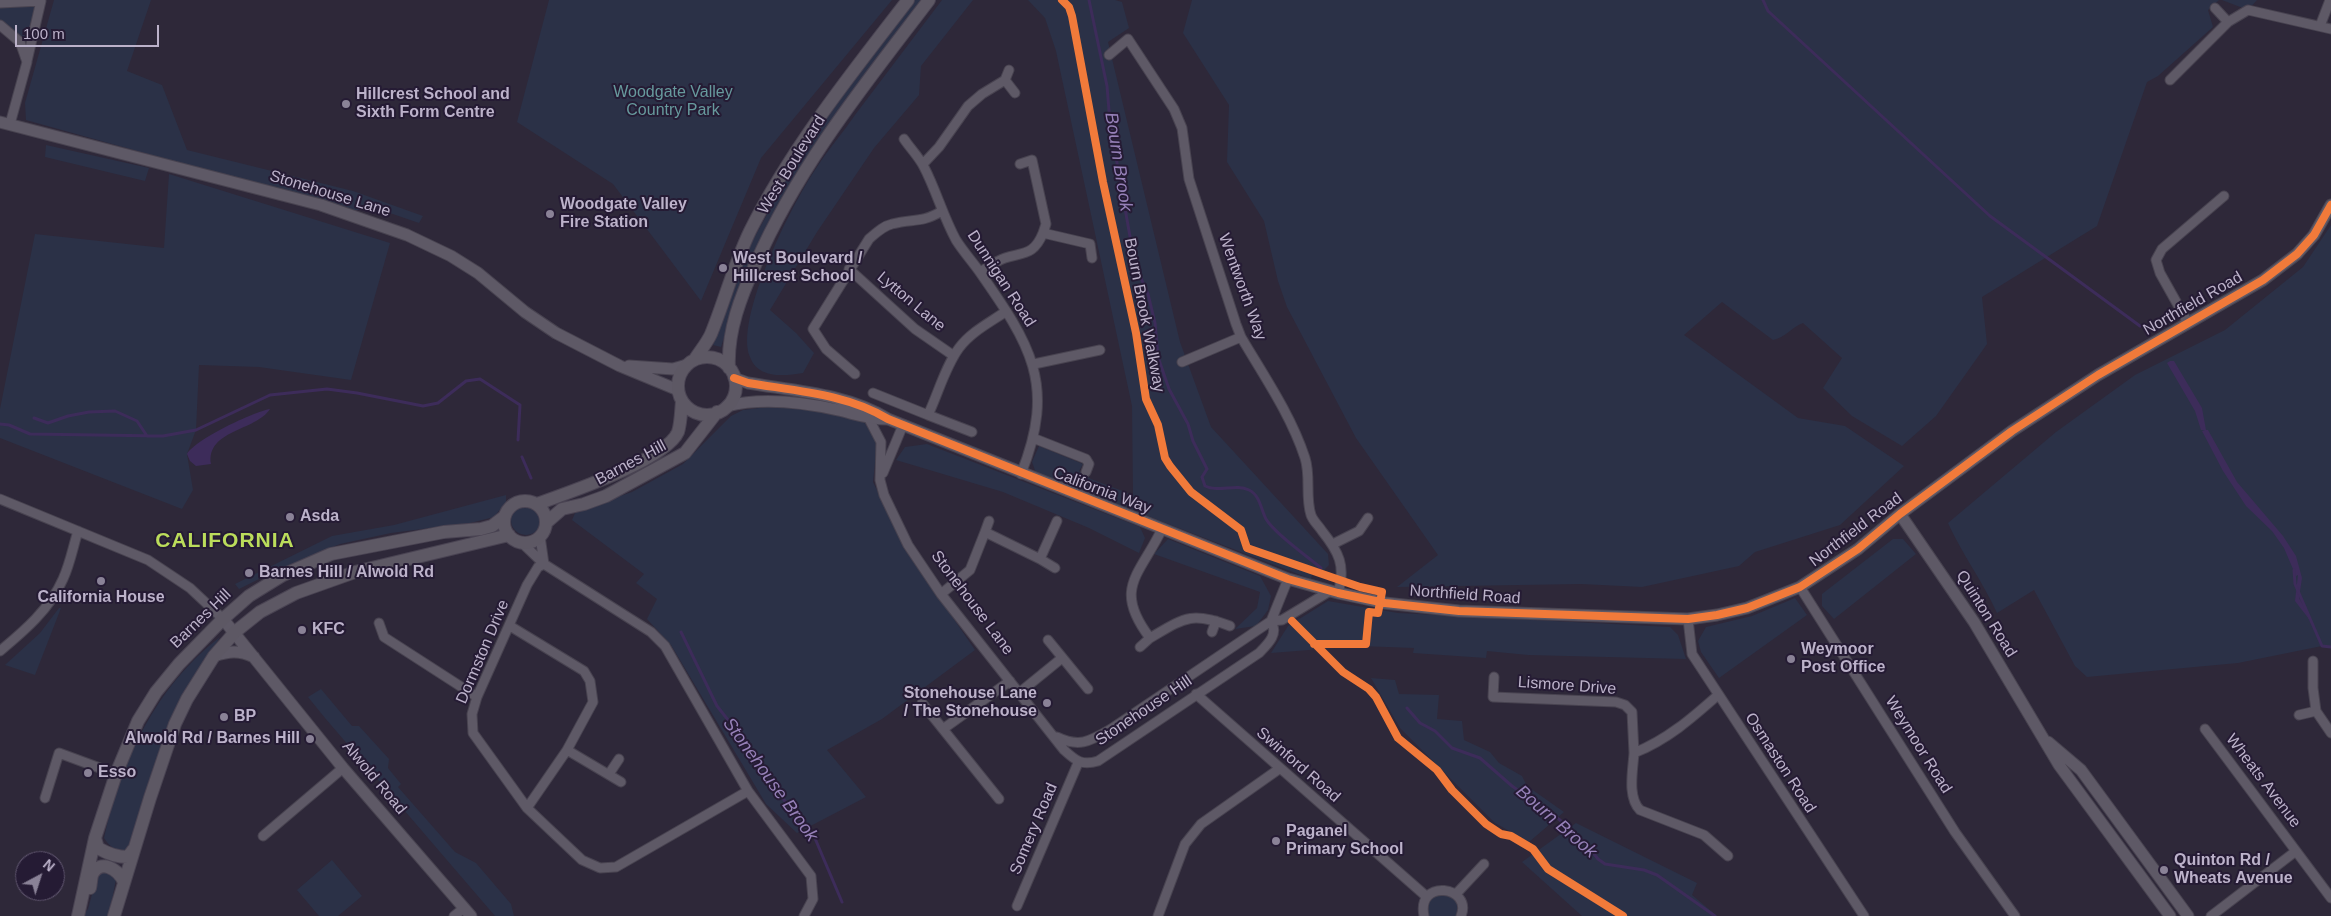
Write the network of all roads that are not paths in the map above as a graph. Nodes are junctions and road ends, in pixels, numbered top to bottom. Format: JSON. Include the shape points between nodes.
{"nodes":[{"id":1,"x":908,"y":0,"type":"edge"},
{"id":2,"x":929,"y":0,"type":"edge"},
{"id":3,"x":2330,"y":0,"type":"edge"},
{"id":4,"x":0,"y":3,"type":"edge"},
{"id":5,"x":2215,"y":8,"type":"dead end"},
{"id":6,"x":2228,"y":22,"type":"junction"},
{"id":7,"x":0,"y":25,"type":"edge"},
{"id":8,"x":2320,"y":26,"type":"junction"},
{"id":9,"x":2331,"y":29,"type":"edge"},
{"id":10,"x":1109,"y":55,"type":"dead end"},
{"id":11,"x":27,"y":62,"type":"junction"},
{"id":12,"x":1009,"y":70,"type":"dead end"},
{"id":13,"x":1005,"y":80,"type":"junction"},
{"id":14,"x":2170,"y":80,"type":"dead end"},
{"id":15,"x":1015,"y":93,"type":"dead end"},
{"id":16,"x":5,"y":123,"type":"edge"},
{"id":17,"x":904,"y":139,"type":"dead end"},
{"id":18,"x":923,"y":164,"type":"junction"},
{"id":19,"x":1020,"y":164,"type":"dead end"},
{"id":20,"x":2224,"y":196,"type":"dead end"},
{"id":21,"x":2331,"y":205,"type":"edge"},
{"id":22,"x":942,"y":211,"type":"junction"},
{"id":23,"x":1043,"y":233,"type":"junction"},
{"id":24,"x":1092,"y":258,"type":"dead end"},
{"id":25,"x":850,"y":269,"type":"junction"},
{"id":26,"x":980,"y":272,"type":"junction"},
{"id":27,"x":1005,"y":312,"type":"junction"},
{"id":28,"x":2188,"y":323,"type":"junction"},
{"id":29,"x":1241,"y":337,"type":"junction"},
{"id":30,"x":1100,"y":350,"type":"dead end"},
{"id":31,"x":954,"y":356,"type":"junction"},
{"id":32,"x":691,"y":362,"type":"junction"},
{"id":33,"x":1182,"y":362,"type":"dead end"},
{"id":34,"x":1034,"y":364,"type":"junction"},
{"id":35,"x":620,"y":366,"type":"junction"},
{"id":36,"x":732,"y":373,"type":"junction"},
{"id":37,"x":855,"y":374,"type":"dead end"},
{"id":38,"x":873,"y":393,"type":"dead end"},
{"id":39,"x":680,"y":396,"type":"junction"},
{"id":40,"x":722,"y":409,"type":"junction"},
{"id":41,"x":928,"y":415,"type":"junction"},
{"id":42,"x":869,"y":419,"type":"junction"},
{"id":43,"x":888,"y":419,"type":"junction"},
{"id":44,"x":903,"y":425,"type":"junction"},
{"id":45,"x":972,"y":432,"type":"dead end"},
{"id":46,"x":1033,"y":438,"type":"junction"},
{"id":47,"x":1086,"y":472,"type":"dead end"},
{"id":48,"x":1021,"y":474,"type":"junction"},
{"id":49,"x":880,"y":480,"type":"junction"},
{"id":50,"x":0,"y":499,"type":"edge"},
{"id":51,"x":537,"y":504,"type":"junction"},
{"id":52,"x":1900,"y":514,"type":"junction"},
{"id":53,"x":505,"y":516,"type":"junction"},
{"id":54,"x":1368,"y":518,"type":"dead end"},
{"id":55,"x":989,"y":521,"type":"dead end"},
{"id":56,"x":1057,"y":521,"type":"dead end"},
{"id":57,"x":546,"y":522,"type":"junction"},
{"id":58,"x":1162,"y":529,"type":"junction"},
{"id":59,"x":78,"y":531,"type":"junction"},
{"id":60,"x":985,"y":532,"type":"junction"},
{"id":61,"x":509,"y":535,"type":"junction"},
{"id":62,"x":540,"y":536,"type":"junction"},
{"id":63,"x":521,"y":542,"type":"junction"},
{"id":64,"x":1333,"y":544,"type":"junction"},
{"id":65,"x":1040,"y":559,"type":"junction"},
{"id":66,"x":544,"y":564,"type":"junction"},
{"id":67,"x":1054,"y":568,"type":"dead end"},
{"id":68,"x":1288,"y":579,"type":"junction"},
{"id":69,"x":1306,"y":584,"type":"joint"},
{"id":70,"x":1800,"y":587,"type":"junction"},
{"id":71,"x":1334,"y":592,"type":"junction"},
{"id":72,"x":941,"y":594,"type":"junction"},
{"id":73,"x":222,"y":618,"type":"junction"},
{"id":74,"x":1688,"y":619,"type":"junction"},
{"id":75,"x":1216,"y":621,"type":"junction"},
{"id":76,"x":1271,"y":621,"type":"junction"},
{"id":77,"x":379,"y":623,"type":"dead end"},
{"id":78,"x":510,"y":626,"type":"junction"},
{"id":79,"x":1230,"y":626,"type":"dead end"},
{"id":80,"x":235,"y":632,"type":"junction"},
{"id":81,"x":1212,"y":632,"type":"dead end"},
{"id":82,"x":1150,"y":638,"type":"junction"},
{"id":83,"x":1048,"y":640,"type":"dead end"},
{"id":84,"x":1140,"y":647,"type":"dead end"},
{"id":85,"x":0,"y":651,"type":"edge"},
{"id":86,"x":214,"y":656,"type":"junction"},
{"id":87,"x":256,"y":658,"type":"junction"},
{"id":88,"x":1062,"y":658,"type":"junction"},
{"id":89,"x":2313,"y":661,"type":"dead end"},
{"id":90,"x":1494,"y":678,"type":"dead end"},
{"id":91,"x":1010,"y":681,"type":"junction"},
{"id":92,"x":1088,"y":689,"type":"dead end"},
{"id":93,"x":1019,"y":692,"type":"junction"},
{"id":94,"x":1196,"y":694,"type":"junction"},
{"id":95,"x":1718,"y":694,"type":"junction"},
{"id":96,"x":477,"y":697,"type":"junction"},
{"id":97,"x":922,"y":703,"type":"dead end"},
{"id":98,"x":2316,"y":711,"type":"junction"},
{"id":99,"x":2299,"y":715,"type":"dead end"},
{"id":100,"x":943,"y":729,"type":"junction"},
{"id":101,"x":2205,"y":729,"type":"dead end"},
{"id":102,"x":2331,"y":733,"type":"edge"},
{"id":103,"x":2040,"y":734,"type":"junction"},
{"id":104,"x":1054,"y":736,"type":"junction"},
{"id":105,"x":568,"y":750,"type":"junction"},
{"id":106,"x":1634,"y":753,"type":"junction"},
{"id":107,"x":619,"y":759,"type":"dead end"},
{"id":108,"x":1078,"y":763,"type":"junction"},
{"id":109,"x":343,"y":768,"type":"junction"},
{"id":110,"x":1279,"y":769,"type":"junction"},
{"id":111,"x":116,"y":774,"type":"junction"},
{"id":112,"x":609,"y":774,"type":"junction"},
{"id":113,"x":621,"y":782,"type":"dead end"},
{"id":114,"x":748,"y":791,"type":"junction"},
{"id":115,"x":45,"y":798,"type":"dead end"},
{"id":116,"x":999,"y":799,"type":"dead end"},
{"id":117,"x":527,"y":808,"type":"junction"},
{"id":118,"x":263,"y":836,"type":"dead end"},
{"id":119,"x":95,"y":838,"type":"junction"},
{"id":120,"x":133,"y":850,"type":"junction"},
{"id":121,"x":2296,"y":851,"type":"junction"},
{"id":122,"x":1728,"y":856,"type":"dead end"},
{"id":123,"x":1484,"y":864,"type":"dead end"},
{"id":124,"x":124,"y":882,"type":"junction"},
{"id":125,"x":1456,"y":894,"type":"junction"},
{"id":126,"x":1427,"y":897,"type":"junction"},
{"id":127,"x":2331,"y":898,"type":"edge"},
{"id":128,"x":1017,"y":906,"type":"dead end"},
{"id":129,"x":78,"y":912,"type":"edge"},
{"id":130,"x":468,"y":912,"type":"edge"},
{"id":131,"x":114,"y":916,"type":"edge"},
{"id":132,"x":454,"y":916,"type":"edge"},
{"id":133,"x":804,"y":916,"type":"edge"},
{"id":134,"x":1158,"y":916,"type":"edge"},
{"id":135,"x":1424,"y":916,"type":"edge"},
{"id":136,"x":1461,"y":916,"type":"edge"},
{"id":137,"x":1864,"y":916,"type":"edge"},
{"id":138,"x":2015,"y":916,"type":"edge"},
{"id":139,"x":2170,"y":916,"type":"edge"},
{"id":140,"x":2188,"y":916,"type":"edge"},
{"id":141,"x":2211,"y":916,"type":"edge"}],
"edges":[{"from":1,"to":32,"type":"main road","name":"West Boulevard","via":[[829,102],[774,187],[728,282],[710,335]]},
{"from":2,"to":36,"type":"main road","name":"West Boulevard","via":[[815,153],[790,194],[745,288],[728,353]]},
{"from":3,"to":8,"type":"street"},
{"from":4,"to":11,"type":"street","via":[[40,1]]},
{"from":5,"to":6,"type":"street"},
{"from":6,"to":8,"type":"street","via":[[2248,10]]},
{"from":6,"to":14,"type":"street"},
{"from":7,"to":11,"type":"street","via":[[20,42]]},
{"from":8,"to":9,"type":"street"},
{"from":10,"to":29,"type":"street","name":"Wentworth Way","via":[[1128,39],[1174,108],[1182,128],[1189,179]]},
{"from":11,"to":16,"type":"street"},
{"from":12,"to":13,"type":"street"},
{"from":13,"to":15,"type":"street"},
{"from":13,"to":18,"type":"street","via":[[968,106],[940,147]]},
{"from":16,"to":35,"type":"street","name":"Stonehouse Lane","via":[[321,205],[407,235],[478,273],[556,333]]},
{"from":17,"to":18,"type":"street","name":"Dunnigan Road"},
{"from":18,"to":22,"type":"street","name":"Dunnigan Road"},
{"from":19,"to":23,"type":"street","via":[[1032,160],[1046,224]]},
{"from":20,"to":28,"type":"street","via":[[2162,249],[2156,260]]},
{"from":21,"to":28,"type":"street","name":"Northfield Road","via":[[2314,235],[2297,254],[2263,280]]},
{"from":22,"to":25,"type":"street","via":[[927,220],[892,224],[879,230],[869,239]]},
{"from":22,"to":26,"type":"street","name":"Dunnigan Road","via":[[957,241]]},
{"from":23,"to":24,"type":"street","via":[[1090,244]]},
{"from":23,"to":26,"type":"street","via":[[1040,242],[1025,255],[1004,258]]},
{"from":25,"to":31,"type":"street","name":"Lytton Lane","via":[[915,329]]},
{"from":25,"to":37,"type":"street","via":[[813,329],[826,349]]},
{"from":26,"to":27,"type":"street","name":"Dunnigan Road"},
{"from":27,"to":31,"type":"street","via":[[974,333]]},
{"from":27,"to":34,"type":"street","name":"Dunnigan Road","via":[[1019,331]]},
{"from":28,"to":52,"type":"street","name":"Northfield Road","via":[[2098,375],[2012,431]]},
{"from":29,"to":33,"type":"street"},
{"from":29,"to":64,"type":"street","name":"Wentworth Way","via":[[1284,410],[1306,460],[1312,518]]},
{"from":30,"to":34,"type":"street"},
{"from":31,"to":41,"type":"street"},
{"from":32,"to":35,"type":"street","name":"Stonehouse Lane","via":[[673,369]]},
{"from":32,"to":36,"type":"main road","via":[[714,358]]},
{"from":32,"to":39,"type":"main road","via":[[679,376]]},
{"from":34,"to":46,"type":"street","name":"Dunnigan Road","via":[[1037,397]]},
{"from":35,"to":39,"type":"street","name":"Stonehouse Lane"},
{"from":36,"to":40,"type":"main road","via":[[734,393]]},
{"from":36,"to":43,"type":"street","name":"California Way","via":[[748,383],[845,400]]},
{"from":38,"to":41,"type":"street"},
{"from":39,"to":40,"type":"main road","via":[[698,413]]},
{"from":39,"to":51,"type":"main road","name":"Barnes Hill","via":[[678,432],[662,450],[636,464]]},
{"from":40,"to":42,"type":"street","name":"California Way","via":[[744,402],[776,401],[839,410]]},
{"from":40,"to":57,"type":"main road","name":"Barnes Hill","via":[[685,453],[606,496],[562,509]]},
{"from":41,"to":45,"type":"street"},
{"from":42,"to":43,"type":"street","name":"California Way"},
{"from":42,"to":49,"type":"street","name":"Stonehouse Lane","via":[[881,442]]},
{"from":43,"to":44,"type":"street","name":"California Way"},
{"from":44,"to":48,"type":"street","name":"California Way"},
{"from":44,"to":49,"type":"street"},
{"from":46,"to":47,"type":"street","via":[[1086,459],[1089,464]]},
{"from":46,"to":48,"type":"street","name":"Dunnigan Road"},
{"from":48,"to":58,"type":"street","name":"California Way"},
{"from":49,"to":72,"type":"street","name":"Stonehouse Lane","via":[[908,545]]},
{"from":50,"to":59,"type":"street"},
{"from":51,"to":53,"type":"main road","via":[[517,502]]},
{"from":51,"to":57,"type":"main road"},
{"from":52,"to":70,"type":"street","name":"Northfield Road","via":[[1858,549]]},
{"from":52,"to":103,"type":"street","name":"Quinton Road","via":[[1974,622]]},
{"from":53,"to":61,"type":"main road"},
{"from":53,"to":73,"type":"main road","name":"Barnes Hill","via":[[492,526],[481,529],[444,532],[331,554],[283,575]]},
{"from":54,"to":64,"type":"street","via":[[1359,531]]},
{"from":55,"to":60,"type":"street"},
{"from":56,"to":65,"type":"street"},
{"from":57,"to":62,"type":"main road"},
{"from":58,"to":68,"type":"street","name":"California Way"},
{"from":58,"to":82,"type":"street","via":[[1140,566],[1130,604]]},
{"from":59,"to":73,"type":"street","via":[[148,560],[190,588]]},
{"from":59,"to":85,"type":"street","via":[[58,590],[18,638]]},
{"from":60,"to":65,"type":"street"},
{"from":60,"to":72,"type":"street","via":[[970,570]]},
{"from":61,"to":63,"type":"main road"},
{"from":61,"to":80,"type":"main road","name":"Barnes Hill","via":[[355,572],[296,593],[260,612]]},
{"from":62,"to":63,"type":"main road"},
{"from":62,"to":66,"type":"street"},
{"from":63,"to":66,"type":"street"},
{"from":64,"to":71,"type":"street","name":"Wentworth Way","via":[[1343,571]]},
{"from":65,"to":67,"type":"street"},
{"from":66,"to":78,"type":"street","name":"Dormston Drive","via":[[538,567],[527,585]]},
{"from":66,"to":114,"type":"street","via":[[651,632],[664,646]]},
{"from":68,"to":69,"type":"street","name":"California Way"},
{"from":68,"to":76,"type":"street","name":"Stonehouse Hill"},
{"from":69,"to":71,"type":"street","name":"Northfield Road"},
{"from":70,"to":74,"type":"street","name":"Northfield Road","via":[[1747,608]]},
{"from":70,"to":138,"type":"street","name":"Weymoor Road","via":[[1955,832]]},
{"from":71,"to":74,"type":"street","name":"Northfield Road","via":[[1385,603],[1459,611]]},
{"from":71,"to":76,"type":"street","name":"Stonehouse Hill","via":[[1282,620]]},
{"from":72,"to":91,"type":"street","name":"Stonehouse Lane"},
{"from":73,"to":80,"type":"street","name":"Alwold Road"},
{"from":73,"to":111,"type":"main road","name":"Barnes Hill","via":[[156,692],[138,721]]},
{"from":74,"to":95,"type":"street","name":"Osmaston Road","via":[[1692,654]]},
{"from":75,"to":79,"type":"street"},
{"from":75,"to":81,"type":"street"},
{"from":75,"to":82,"type":"street","via":[[1187,618]]},
{"from":76,"to":94,"type":"street","name":"Stonehouse Hill","via":[[1274,627],[1270,642],[1259,653]]},
{"from":76,"to":104,"type":"street","name":"Stonehouse Hill","via":[[1111,730],[1087,742],[1070,744]]},
{"from":77,"to":96,"type":"street","via":[[384,638]]},
{"from":78,"to":96,"type":"street","name":"Dormston Drive"},
{"from":78,"to":105,"type":"street","via":[[584,671],[590,682],[593,702]]},
{"from":80,"to":86,"type":"main road","name":"Barnes Hill"},
{"from":80,"to":87,"type":"street","name":"Alwold Road"},
{"from":82,"to":84,"type":"street"},
{"from":83,"to":88,"type":"street"},
{"from":86,"to":87,"type":"street","via":[[229,651],[243,652]]},
{"from":86,"to":120,"type":"main road","name":"Barnes Hill","via":[[187,698],[175,724]]},
{"from":87,"to":109,"type":"street","name":"Alwold Road"},
{"from":88,"to":92,"type":"street"},
{"from":88,"to":93,"type":"street"},
{"from":89,"to":98,"type":"street"},
{"from":90,"to":106,"type":"street","name":"Lismore Drive","via":[[1493,697],[1616,702],[1625,706],[1632,712]]},
{"from":91,"to":93,"type":"street","name":"Stonehouse Lane"},
{"from":91,"to":100,"type":"street"},
{"from":93,"to":104,"type":"street","name":"Stonehouse Lane"},
{"from":94,"to":108,"type":"street","name":"Stonehouse Hill","via":[[1098,760],[1090,764]]},
{"from":94,"to":110,"type":"street","name":"Swinford Road"},
{"from":95,"to":106,"type":"street","via":[[1683,726],[1652,746]]},
{"from":95,"to":137,"type":"street","name":"Osmaston Road"},
{"from":96,"to":117,"type":"street","name":"Dormston Drive","via":[[472,714],[473,733]]},
{"from":97,"to":100,"type":"street"},
{"from":98,"to":99,"type":"street"},
{"from":98,"to":102,"type":"street"},
{"from":100,"to":116,"type":"street"},
{"from":101,"to":121,"type":"street","name":"Wheats Avenue"},
{"from":103,"to":139,"type":"street","name":"Quinton Road","via":[[2059,765]]},
{"from":103,"to":140,"type":"street","name":"Quinton Road","via":[[2081,770]]},
{"from":104,"to":108,"type":"street"},
{"from":105,"to":112,"type":"street"},
{"from":105,"to":117,"type":"street"},
{"from":106,"to":122,"type":"street","via":[[1632,792],[1635,805],[1640,810],[1704,835]]},
{"from":107,"to":112,"type":"street"},
{"from":108,"to":128,"type":"street","name":"Somery Road"},
{"from":109,"to":118,"type":"street"},
{"from":109,"to":130,"type":"street","name":"Alwold Road"},
{"from":110,"to":126,"type":"street","name":"Swinford Road"},
{"from":110,"to":134,"type":"street","via":[[1200,824],[1185,844]]},
{"from":111,"to":115,"type":"street","via":[[59,753]]},
{"from":111,"to":119,"type":"main road","name":"Barnes Hill"},
{"from":112,"to":113,"type":"street"},
{"from":114,"to":117,"type":"street","name":"Dormston Drive","via":[[616,867],[600,868],[582,860]]},
{"from":114,"to":133,"type":"street","via":[[811,876],[813,899]]},
{"from":119,"to":120,"type":"main road","via":[[98,848],[105,853],[128,857]]},
{"from":119,"to":129,"type":"main road","name":"Barnes Hill"},
{"from":120,"to":124,"type":"main road","name":"Barnes Hill"},
{"from":121,"to":127,"type":"street","name":"Wheats Avenue"},
{"from":121,"to":141,"type":"street","name":"Wheats Avenue"},
{"from":123,"to":125,"type":"street"},
{"from":124,"to":129,"type":"main road","via":[[114,869],[99,868],[92,875],[87,903]]},
{"from":124,"to":131,"type":"main road","name":"Barnes Hill"},
{"from":125,"to":126,"type":"street","via":[[1437,890]]},
{"from":125,"to":136,"type":"street","via":[[1462,903]]},
{"from":126,"to":135,"type":"street"},
{"from":130,"to":132,"type":"street"}]}
